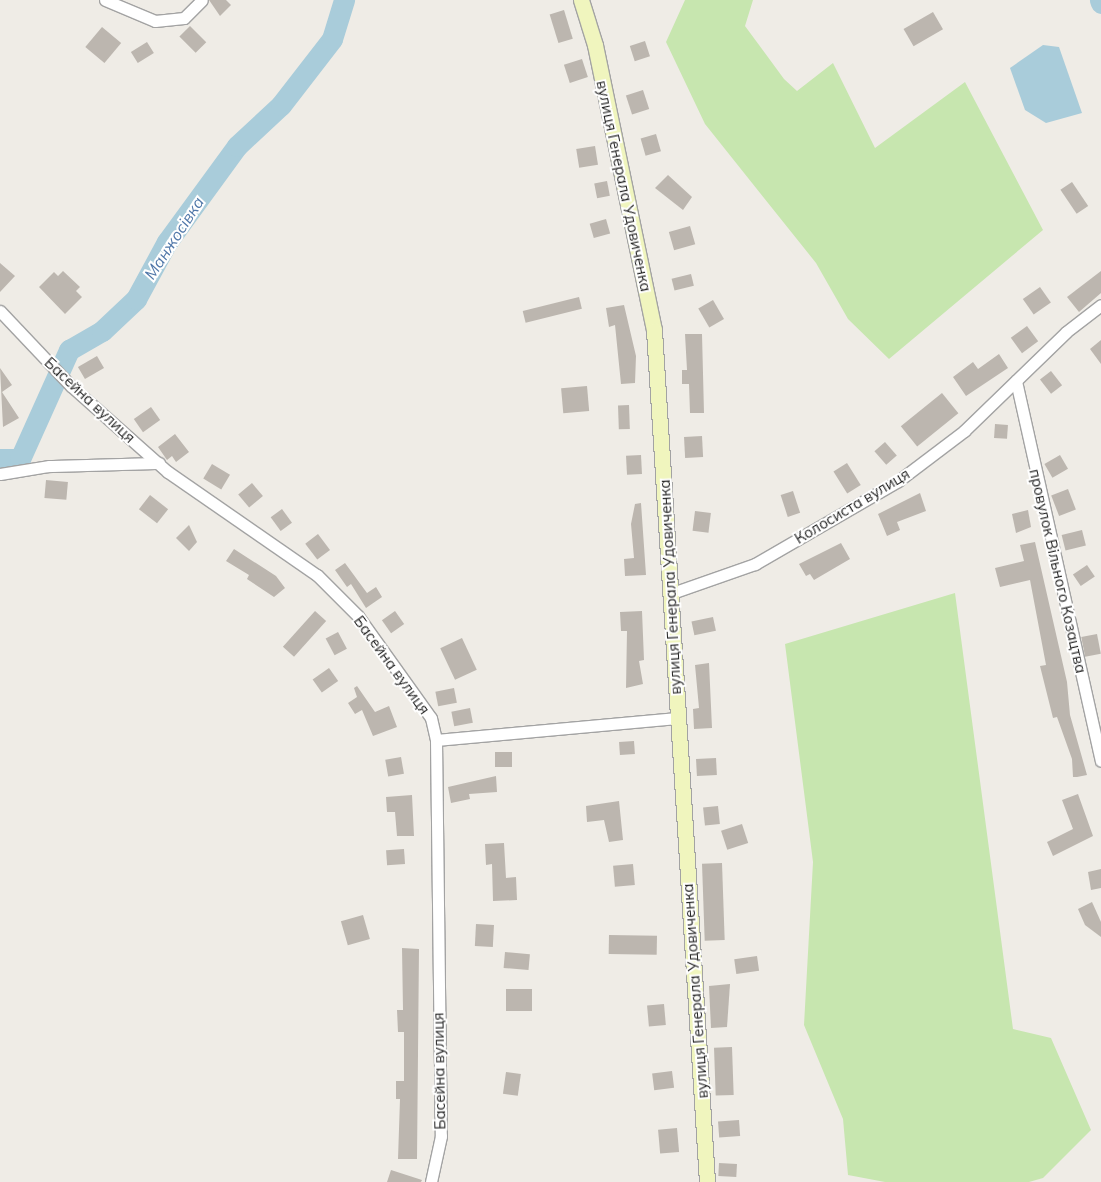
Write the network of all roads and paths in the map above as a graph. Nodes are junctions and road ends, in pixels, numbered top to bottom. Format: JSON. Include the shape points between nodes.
{"nodes":[{"id":1,"x":105,"y":0,"type":"edge"},
{"id":2,"x":202,"y":0,"type":"edge"},
{"id":3,"x":581,"y":0,"type":"edge"},
{"id":4,"x":1101,"y":305,"type":"edge"},
{"id":5,"x":0,"y":311,"type":"edge"},
{"id":6,"x":1016,"y":381,"type":"junction"},
{"id":7,"x":159,"y":464,"type":"junction"},
{"id":8,"x":0,"y":474,"type":"edge"},
{"id":9,"x":672,"y":593,"type":"junction"},
{"id":10,"x":677,"y":718,"type":"junction"},
{"id":11,"x":436,"y":740,"type":"junction"},
{"id":12,"x":1101,"y":761,"type":"edge"},
{"id":13,"x":431,"y":1182,"type":"edge"},
{"id":14,"x":707,"y":1182,"type":"edge"}],
"edges":[{"from":1,"to":2,"type":"street","via":[[155,21],[184,18]]},
{"from":3,"to":9,"type":"main road","name":"вулиця Генерала Удовиченка","via":[[595,45],[654,330]]},
{"from":4,"to":6,"type":"street","name":"Колосиста вулиця","via":[[1066,332]]},
{"from":5,"to":7,"type":"street","name":"Басейна вулиця","via":[[71,386]]},
{"from":6,"to":9,"type":"street","name":"Колосиста вулиця","via":[[964,431],[898,481],[755,564]]},
{"from":6,"to":12,"type":"street","name":"провулок Вільного Козацтва"},
{"from":7,"to":8,"type":"street","via":[[49,466]]},
{"from":7,"to":11,"type":"street","name":"Басейна вулиця","via":[[317,575],[351,609],[418,697],[431,718]]},
{"from":9,"to":10,"type":"main road","name":"вулиця Генерала Удовиченка"},
{"from":10,"to":11,"type":"street"},
{"from":10,"to":14,"type":"main road","name":"вулиця Генерала Удовиченка"},
{"from":11,"to":13,"type":"street","name":"Басейна вулиця","via":[[441,1136]]}]}
